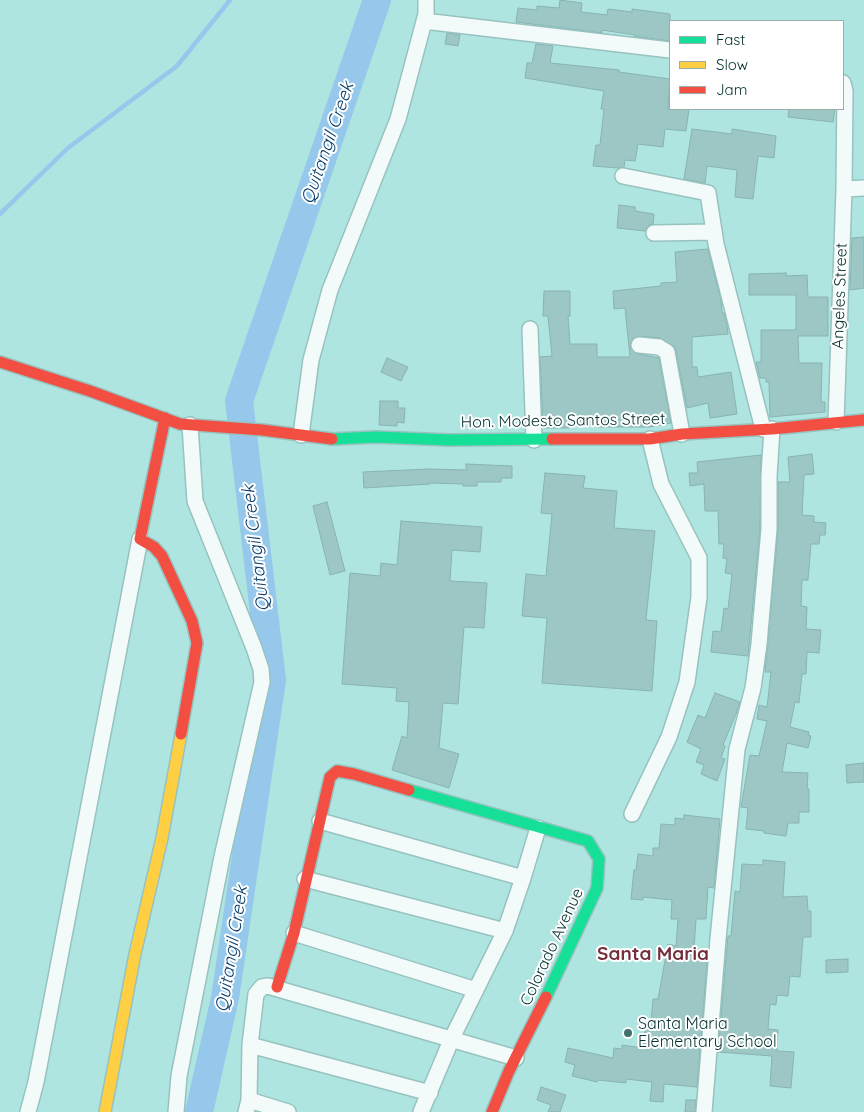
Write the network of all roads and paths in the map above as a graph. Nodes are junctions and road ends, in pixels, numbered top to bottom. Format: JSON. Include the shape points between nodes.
{"nodes":[{"id":1,"x":426,"y":0,"type":"edge"},
{"id":2,"x":424,"y":21,"type":"junction"},
{"id":3,"x":669,"y":50,"type":"edge"},
{"id":4,"x":844,"y":87,"type":"edge"},
{"id":5,"x":622,"y":176,"type":"dead end"},
{"id":6,"x":864,"y":188,"type":"edge"},
{"id":7,"x":844,"y":189,"type":"junction"},
{"id":8,"x":714,"y":232,"type":"junction"},
{"id":9,"x":654,"y":233,"type":"dead end"},
{"id":10,"x":530,"y":329,"type":"dead end"},
{"id":11,"x":638,"y":345,"type":"dead end"},
{"id":12,"x":0,"y":362,"type":"edge"},
{"id":13,"x":165,"y":418,"type":"junction"},
{"id":14,"x":864,"y":420,"type":"edge"},
{"id":15,"x":836,"y":422,"type":"junction"},
{"id":16,"x":190,"y":425,"type":"junction"},
{"id":17,"x":768,"y":429,"type":"junction"},
{"id":18,"x":682,"y":434,"type":"junction"},
{"id":19,"x":301,"y":435,"type":"junction"},
{"id":20,"x":650,"y":439,"type":"junction"},
{"id":21,"x":534,"y":440,"type":"junction"},
{"id":22,"x":140,"y":538,"type":"junction"},
{"id":23,"x":632,"y":814,"type":"dead end"},
{"id":24,"x":320,"y":821,"type":"junction"},
{"id":25,"x":538,"y":828,"type":"junction"},
{"id":26,"x":523,"y":878,"type":"junction"},
{"id":27,"x":305,"y":879,"type":"junction"},
{"id":28,"x":505,"y":931,"type":"junction"},
{"id":29,"x":294,"y":934,"type":"junction"},
{"id":30,"x":277,"y":988,"type":"junction"},
{"id":31,"x":476,"y":990,"type":"junction"},
{"id":32,"x":452,"y":1038,"type":"junction"},
{"id":33,"x":250,"y":1045,"type":"junction"},
{"id":34,"x":516,"y":1058,"type":"junction"},
{"id":35,"x":430,"y":1093,"type":"junction"},
{"id":36,"x":247,"y":1106,"type":"edge"},
{"id":37,"x":28,"y":1112,"type":"edge"},
{"id":38,"x":105,"y":1112,"type":"edge"},
{"id":39,"x":176,"y":1112,"type":"edge"},
{"id":40,"x":288,"y":1112,"type":"edge"},
{"id":41,"x":421,"y":1112,"type":"edge"},
{"id":42,"x":492,"y":1112,"type":"edge"},
{"id":43,"x":704,"y":1112,"type":"edge"}],
"edges":[{"from":1,"to":2,"type":"street"},
{"from":2,"to":3,"type":"street"},
{"from":2,"to":19,"type":"street","via":[[398,119],[330,290],[311,360]]},
{"from":4,"to":7,"type":"street","name":"Angeles Street"},
{"from":5,"to":8,"type":"street","via":[[708,193]]},
{"from":6,"to":7,"type":"street"},
{"from":7,"to":15,"type":"street","name":"Angeles Street"},
{"from":8,"to":9,"type":"street"},
{"from":8,"to":17,"type":"street"},
{"from":10,"to":21,"type":"street"},
{"from":11,"to":18,"type":"street","via":[[659,347],[667,352]]},
{"from":12,"to":13,"type":"street","name":"Hon. Modesto Santos Street"},
{"from":13,"to":16,"type":"street","name":"Hon. Modesto Santos Street"},
{"from":13,"to":22,"type":"street"},
{"from":14,"to":15,"type":"street","name":"Hon. Modesto Santos Street"},
{"from":15,"to":17,"type":"street","name":"Hon. Modesto Santos Street"},
{"from":16,"to":19,"type":"street","name":"Hon. Modesto Santos Street"},
{"from":16,"to":39,"type":"street","via":[[195,501],[254,648],[262,682],[222,857],[178,1076]]},
{"from":17,"to":18,"type":"street","name":"Hon. Modesto Santos Street"},
{"from":17,"to":43,"type":"street","via":[[768,529],[759,644],[753,688],[736,749]]},
{"from":18,"to":20,"type":"street","name":"Hon. Modesto Santos Street"},
{"from":19,"to":21,"type":"street","name":"Hon. Modesto Santos Street","via":[[327,439],[376,436]]},
{"from":20,"to":21,"type":"street","name":"Hon. Modesto Santos Street"},
{"from":20,"to":23,"type":"street","via":[[661,484],[699,558],[699,597],[686,682],[669,737]]},
{"from":22,"to":37,"type":"street"},
{"from":22,"to":38,"type":"street","via":[[162,556],[192,621],[197,644],[162,838],[135,954]]},
{"from":24,"to":25,"type":"street","name":"Colorado Avenue","via":[[330,776],[336,771]]},
{"from":24,"to":26,"type":"street"},
{"from":24,"to":27,"type":"street"},
{"from":25,"to":26,"type":"street"},
{"from":25,"to":34,"type":"street","name":"Colorado Avenue","via":[[588,841],[599,859],[597,888]]},
{"from":26,"to":28,"type":"street"},
{"from":27,"to":28,"type":"street"},
{"from":27,"to":29,"type":"street"},
{"from":28,"to":31,"type":"street"},
{"from":29,"to":30,"type":"street"},
{"from":29,"to":31,"type":"street"},
{"from":30,"to":32,"type":"street"},
{"from":30,"to":33,"type":"street","via":[[262,987],[256,994]]},
{"from":31,"to":32,"type":"street"},
{"from":32,"to":34,"type":"street"},
{"from":32,"to":35,"type":"street"},
{"from":33,"to":35,"type":"street"},
{"from":33,"to":36,"type":"street"},
{"from":34,"to":42,"type":"street","name":"Colorado Avenue"},
{"from":35,"to":41,"type":"street"},
{"from":36,"to":40,"type":"street"}]}
